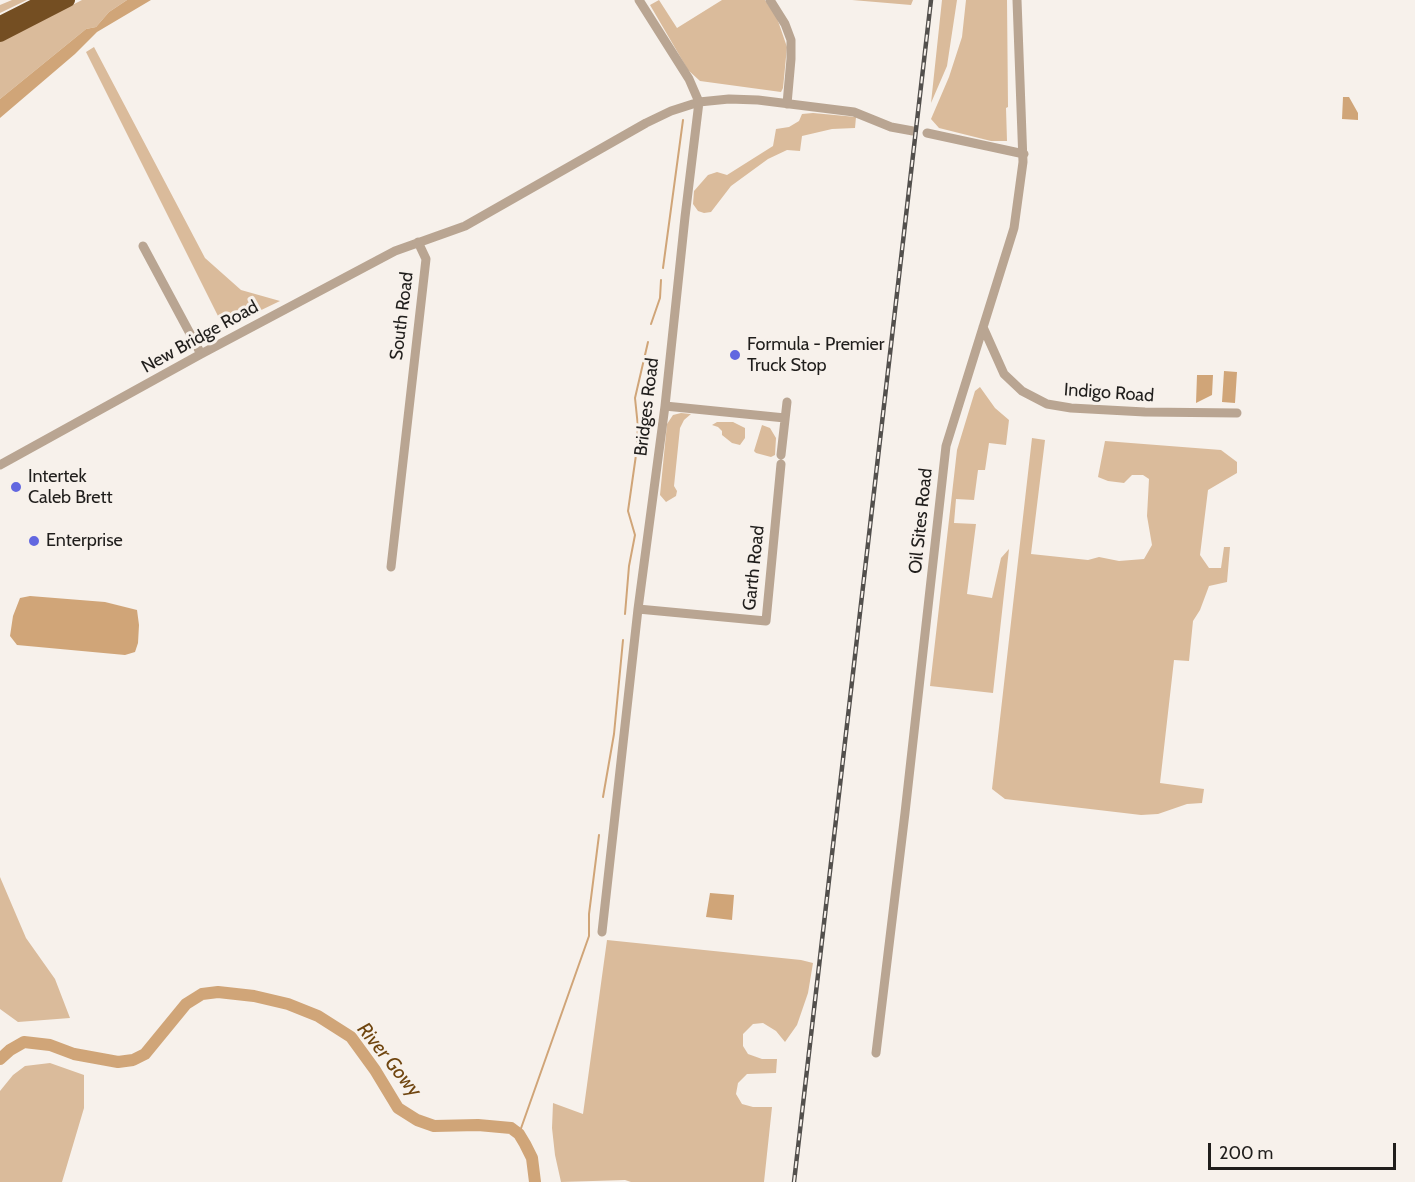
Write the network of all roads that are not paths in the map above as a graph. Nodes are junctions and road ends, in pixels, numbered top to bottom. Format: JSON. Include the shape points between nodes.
{"nodes":[{"id":1,"x":46,"y":0,"type":"edge"},
{"id":2,"x":68,"y":0,"type":"edge"},
{"id":3,"x":639,"y":0,"type":"edge"},
{"id":4,"x":770,"y":0,"type":"edge"},
{"id":5,"x":1017,"y":0,"type":"edge"},
{"id":6,"x":0,"y":24,"type":"edge"},
{"id":7,"x":0,"y":35,"type":"edge"},
{"id":8,"x":699,"y":102,"type":"junction"},
{"id":9,"x":787,"y":104,"type":"junction"},
{"id":10,"x":912,"y":131,"type":"dead end"},
{"id":11,"x":927,"y":133,"type":"dead end"},
{"id":12,"x":1024,"y":154,"type":"junction"},
{"id":13,"x":418,"y":242,"type":"junction"},
{"id":14,"x":143,"y":246,"type":"dead end"},
{"id":15,"x":983,"y":327,"type":"junction"},
{"id":16,"x":201,"y":354,"type":"junction"},
{"id":17,"x":787,"y":402,"type":"dead end"},
{"id":18,"x":665,"y":406,"type":"junction"},
{"id":19,"x":1237,"y":413,"type":"dead end"},
{"id":20,"x":785,"y":418,"type":"junction"},
{"id":21,"x":0,"y":465,"type":"edge"},
{"id":22,"x":391,"y":567,"type":"dead end"},
{"id":23,"x":638,"y":609,"type":"junction"},
{"id":24,"x":602,"y":932,"type":"dead end"},
{"id":25,"x":876,"y":1053,"type":"dead end"}],
"edges":[{"from":1,"to":6,"type":"highway"},
{"from":2,"to":7,"type":"highway"},
{"from":3,"to":8,"type":"street","via":[[689,79]]},
{"from":4,"to":9,"type":"street","via":[[791,40]]},
{"from":5,"to":12,"type":"street","name":"Oil Sites Road"},
{"from":8,"to":9,"type":"street","via":[[729,99]]},
{"from":8,"to":13,"type":"street","via":[[646,123],[465,226]]},
{"from":8,"to":18,"type":"street","name":"Bridges Road"},
{"from":9,"to":10,"type":"street","via":[[854,112]]},
{"from":11,"to":12,"type":"street"},
{"from":12,"to":15,"type":"street","name":"Oil Sites Road","via":[[1014,228]]},
{"from":13,"to":16,"type":"street","name":"New Bridge Road"},
{"from":13,"to":22,"type":"street","name":"South Road","via":[[426,259]]},
{"from":14,"to":16,"type":"street"},
{"from":15,"to":19,"type":"street","name":"Indigo Road","via":[[1004,374],[1022,391],[1047,404],[1154,413]]},
{"from":15,"to":25,"type":"street","name":"Oil Sites Road","via":[[946,446]]},
{"from":16,"to":21,"type":"street","name":"New Bridge Road"},
{"from":17,"to":20,"type":"street","name":"Garth Road"},
{"from":18,"to":20,"type":"street"},
{"from":18,"to":23,"type":"street","name":"Bridges Road"},
{"from":20,"to":23,"type":"street","name":"Garth Road","via":[[765,621]]},
{"from":23,"to":24,"type":"street","name":"Bridges Road"}]}
